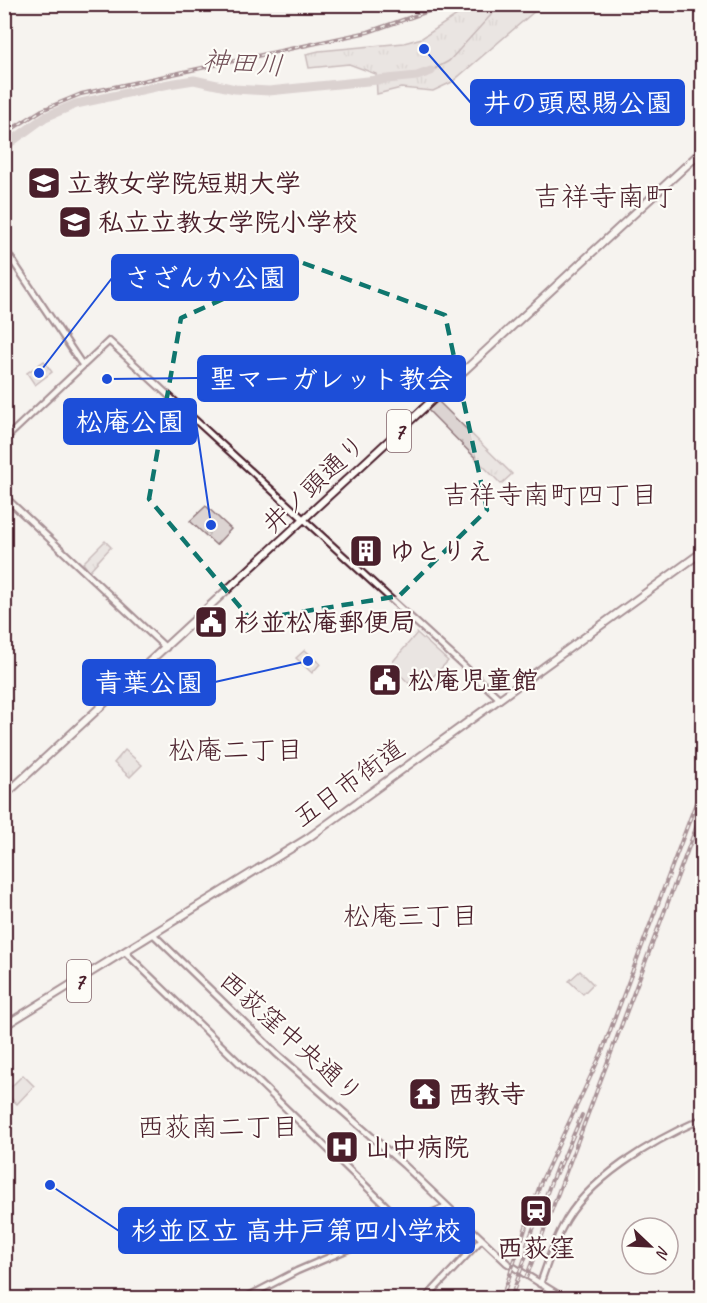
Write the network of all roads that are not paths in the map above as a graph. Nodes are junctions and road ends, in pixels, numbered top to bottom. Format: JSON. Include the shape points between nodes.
{"nodes":[{"id":1,"x":702,"y":152,"type":"edge"},
{"id":2,"x":4,"y":248,"type":"edge"},
{"id":3,"x":86,"y":363,"type":"junction"},
{"id":4,"x":4,"y":440,"type":"edge"},
{"id":5,"x":4,"y":496,"type":"edge"},
{"id":6,"x":304,"y":519,"type":"junction"},
{"id":7,"x":702,"y":552,"type":"edge"},
{"id":8,"x":166,"y":648,"type":"junction"},
{"id":9,"x":500,"y":699,"type":"junction"},
{"id":10,"x":4,"y":796,"type":"edge"},
{"id":11,"x":153,"y":935,"type":"junction"},
{"id":12,"x":125,"y":952,"type":"junction"},
{"id":13,"x":4,"y":1026,"type":"edge"},
{"id":14,"x":702,"y":1119,"type":"edge"},
{"id":15,"x":446,"y":1207,"type":"junction"},
{"id":16,"x":406,"y":1225,"type":"junction"},
{"id":17,"x":481,"y":1240,"type":"junction"},
{"id":18,"x":540,"y":1284,"type":"junction"},
{"id":19,"x":244,"y":1299,"type":"edge"},
{"id":20,"x":426,"y":1299,"type":"edge"},
{"id":21,"x":564,"y":1299,"type":"edge"}],
"edges":[{"from":1,"to":6,"type":"main road","name":"井ノ頭通り","number":"7"},
{"from":2,"to":3,"type":"street","via":[[81,363]]},
{"from":3,"to":4,"type":"street"},
{"from":3,"to":6,"type":"street","via":[[109,341]]},
{"from":5,"to":8,"type":"street"},
{"from":6,"to":8,"type":"main road","name":"井ノ頭通り","number":"7"},
{"from":6,"to":9,"type":"street"},
{"from":7,"to":9,"type":"main road","name":"五日市街道","number":"7"},
{"from":8,"to":10,"type":"main road","name":"井ノ頭通り","number":"7"},
{"from":9,"to":11,"type":"main road","name":"五日市街道","number":"7","via":[[308,838]]},
{"from":11,"to":12,"type":"main road","name":"五日市街道","number":"7"},
{"from":11,"to":15,"type":"street","name":"西荻窪中央通り"},
{"from":12,"to":13,"type":"main road","name":"五日市街道","number":"7"},
{"from":12,"to":16,"type":"street"},
{"from":14,"to":18,"type":"street","via":[[649,1144],[581,1200],[562,1227]]},
{"from":15,"to":16,"type":"street"},
{"from":15,"to":17,"type":"street","name":"西荻窪中央通り"},
{"from":16,"to":19,"type":"street","via":[[297,1271]]},
{"from":17,"to":18,"type":"street","name":"西荻窪中央通り"},
{"from":17,"to":20,"type":"street"},
{"from":18,"to":21,"type":"street","name":"西荻窪中央通り"}]}
